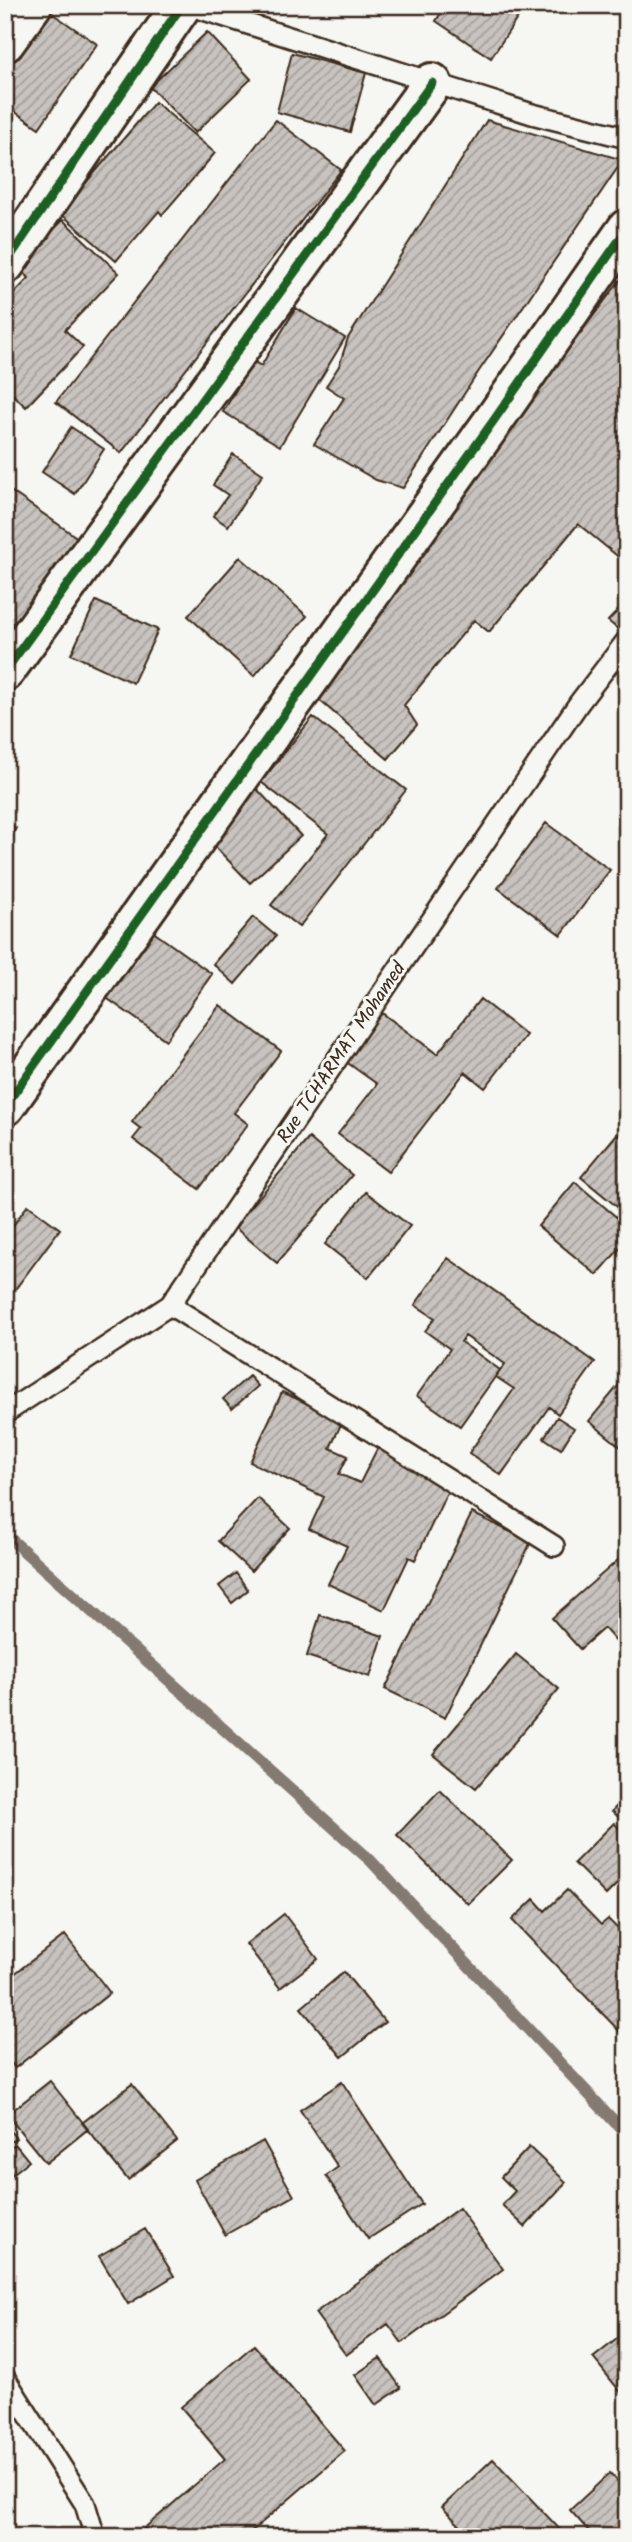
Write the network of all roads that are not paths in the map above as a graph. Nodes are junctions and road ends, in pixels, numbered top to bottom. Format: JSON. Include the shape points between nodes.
{"nodes":[{"id":1,"x":32,"y":5,"type":"edge"},
{"id":2,"x":182,"y":5,"type":"edge"},
{"id":3,"x":188,"y":5,"type":"edge"},
{"id":4,"x":5,"y":42,"type":"edge"},
{"id":5,"x":432,"y":83,"type":"junction"},
{"id":6,"x":627,"y":138,"type":"edge"},
{"id":7,"x":627,"y":229,"type":"edge"},
{"id":8,"x":5,"y":264,"type":"edge"},
{"id":9,"x":627,"y":640,"type":"edge"},
{"id":10,"x":5,"y":671,"type":"edge"},
{"id":11,"x":5,"y":1107,"type":"edge"},
{"id":12,"x":170,"y":1306,"type":"junction"},
{"id":13,"x":5,"y":1413,"type":"edge"},
{"id":14,"x":554,"y":1546,"type":"dead end"},
{"id":15,"x":5,"y":2378,"type":"edge"},
{"id":16,"x":95,"y":2537,"type":"edge"}],
"edges":[{"from":1,"to":4,"type":"street"},
{"from":2,"to":8,"type":"street"},
{"from":3,"to":5,"type":"lane"},
{"from":5,"to":6,"type":"lane"},
{"from":5,"to":10,"type":"street"},
{"from":7,"to":11,"type":"street"},
{"from":9,"to":12,"type":"lane","name":"Rue TCHARMAT Mohamed","via":[[579,703]]},
{"from":12,"to":13,"type":"lane","name":"Rue TCHARMAT Mohamed"},
{"from":12,"to":14,"type":"lane"},
{"from":15,"to":16,"type":"lane","via":[[85,2504]]}]}
